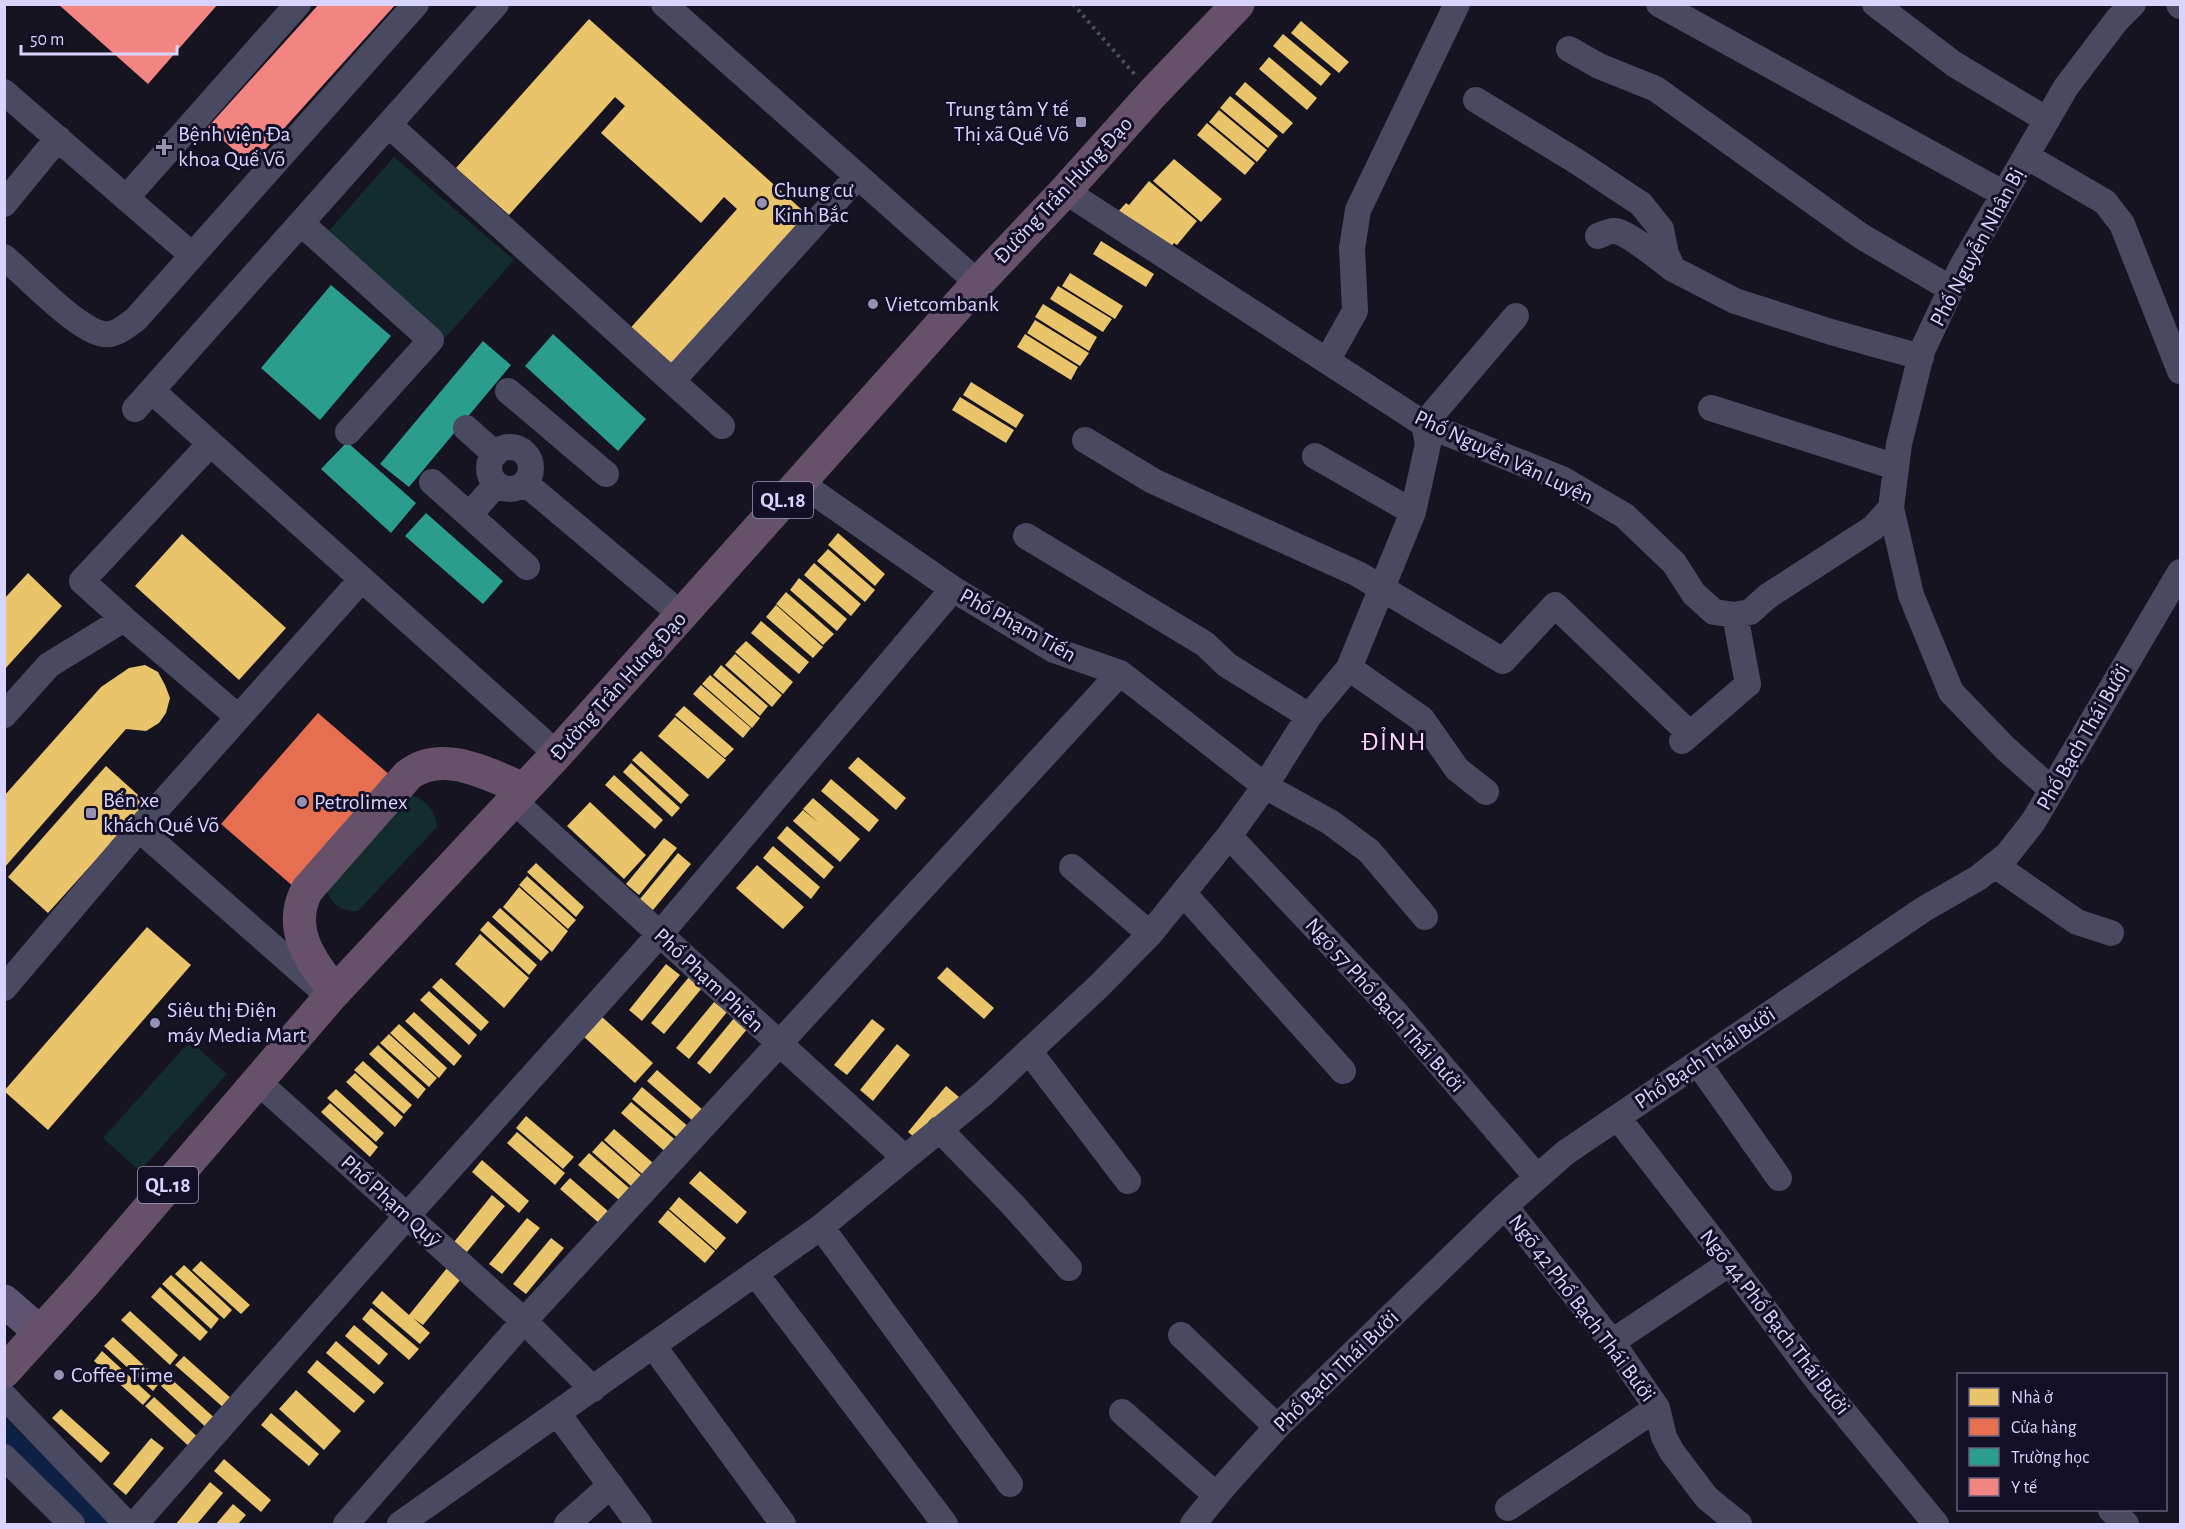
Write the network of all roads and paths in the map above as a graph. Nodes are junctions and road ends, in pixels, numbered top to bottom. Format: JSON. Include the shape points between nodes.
{"nodes":[{"id":1,"x":298,"y":4,"type":"edge"},
{"id":2,"x":416,"y":4,"type":"edge"},
{"id":3,"x":496,"y":4,"type":"edge"},
{"id":4,"x":664,"y":4,"type":"edge"},
{"id":5,"x":1073,"y":4,"type":"edge"},
{"id":6,"x":1238,"y":4,"type":"edge"},
{"id":7,"x":1457,"y":4,"type":"edge"},
{"id":8,"x":1659,"y":4,"type":"edge"},
{"id":9,"x":1875,"y":4,"type":"edge"},
{"id":10,"x":2133,"y":4,"type":"edge"},
{"id":11,"x":1569,"y":49,"type":"dead end"},
{"id":12,"x":4,"y":92,"type":"edge"},
{"id":13,"x":1152,"y":94,"type":"junction"},
{"id":14,"x":1476,"y":100,"type":"dead end"},
{"id":15,"x":2047,"y":120,"type":"junction"},
{"id":16,"x":389,"y":125,"type":"junction"},
{"id":17,"x":57,"y":138,"type":"junction"},
{"id":18,"x":2026,"y":156,"type":"junction"},
{"id":19,"x":858,"y":177,"type":"junction"},
{"id":20,"x":1065,"y":191,"type":"junction"},
{"id":21,"x":2004,"y":194,"type":"junction"},
{"id":22,"x":126,"y":198,"type":"junction"},
{"id":23,"x":4,"y":204,"type":"edge"},
{"id":24,"x":301,"y":223,"type":"junction"},
{"id":25,"x":1598,"y":236,"type":"dead end"},
{"id":26,"x":192,"y":255,"type":"junction"},
{"id":27,"x":4,"y":257,"type":"edge"},
{"id":28,"x":1673,"y":269,"type":"junction"},
{"id":29,"x":978,"y":283,"type":"junction"},
{"id":30,"x":1951,"y":289,"type":"junction"},
{"id":31,"x":1516,"y":316,"type":"dead end"},
{"id":32,"x":1921,"y":357,"type":"junction"},
{"id":33,"x":1327,"y":361,"type":"junction"},
{"id":34,"x":2181,"y":371,"type":"edge"},
{"id":35,"x":672,"y":381,"type":"junction"},
{"id":36,"x":508,"y":391,"type":"dead end"},
{"id":37,"x":1711,"y":408,"type":"dead end"},
{"id":38,"x":547,"y":424,"type":"junction"},
{"id":39,"x":1424,"y":424,"type":"junction"},
{"id":40,"x":722,"y":426,"type":"dead end"},
{"id":41,"x":466,"y":428,"type":"dead end"},
{"id":42,"x":348,"y":432,"type":"dead end"},
{"id":43,"x":1085,"y":440,"type":"dead end"},
{"id":44,"x":210,"y":444,"type":"junction"},
{"id":45,"x":523,"y":452,"type":"junction"},
{"id":46,"x":495,"y":454,"type":"junction"},
{"id":47,"x":1314,"y":456,"type":"dead end"},
{"id":48,"x":1896,"y":467,"type":"junction"},
{"id":49,"x":606,"y":474,"type":"dead end"},
{"id":50,"x":432,"y":482,"type":"dead end"},
{"id":51,"x":799,"y":482,"type":"junction"},
{"id":52,"x":525,"y":483,"type":"junction"},
{"id":53,"x":496,"y":485,"type":"junction"},
{"id":54,"x":1891,"y":508,"type":"junction"},
{"id":55,"x":1413,"y":512,"type":"junction"},
{"id":56,"x":469,"y":515,"type":"junction"},
{"id":57,"x":1026,"y":536,"type":"dead end"},
{"id":58,"x":527,"y":567,"type":"dead end"},
{"id":59,"x":2181,"y":572,"type":"edge"},
{"id":60,"x":362,"y":579,"type":"junction"},
{"id":61,"x":1381,"y":588,"type":"junction"},
{"id":62,"x":953,"y":589,"type":"junction"},
{"id":63,"x":682,"y":615,"type":"junction"},
{"id":64,"x":1735,"y":615,"type":"junction"},
{"id":65,"x":124,"y":619,"type":"junction"},
{"id":66,"x":1349,"y":668,"type":"junction"},
{"id":67,"x":1120,"y":673,"type":"junction"},
{"id":68,"x":4,"y":715,"type":"edge"},
{"id":69,"x":1309,"y":716,"type":"junction"},
{"id":70,"x":238,"y":717,"type":"junction"},
{"id":71,"x":557,"y":754,"type":"junction"},
{"id":72,"x":1265,"y":786,"type":"junction"},
{"id":73,"x":2052,"y":790,"type":"junction"},
{"id":74,"x":1486,"y":792,"type":"dead end"},
{"id":75,"x":519,"y":795,"type":"junction"},
{"id":76,"x":139,"y":829,"type":"junction"},
{"id":77,"x":1229,"y":836,"type":"junction"},
{"id":78,"x":1995,"y":865,"type":"junction"},
{"id":79,"x":1072,"y":867,"type":"dead end"},
{"id":80,"x":1184,"y":894,"type":"junction"},
{"id":81,"x":1425,"y":917,"type":"dead end"},
{"id":82,"x":2111,"y":933,"type":"dead end"},
{"id":83,"x":660,"y":934,"type":"junction"},
{"id":84,"x":1150,"y":934,"type":"junction"},
{"id":85,"x":4,"y":988,"type":"edge"},
{"id":86,"x":332,"y":994,"type":"junction"},
{"id":87,"x":778,"y":1043,"type":"junction"},
{"id":88,"x":1029,"y":1051,"type":"junction"},
{"id":89,"x":1698,"y":1063,"type":"junction"},
{"id":90,"x":1343,"y":1071,"type":"dead end"},
{"id":91,"x":257,"y":1081,"type":"junction"},
{"id":92,"x":1618,"y":1118,"type":"junction"},
{"id":93,"x":939,"y":1129,"type":"junction"},
{"id":94,"x":905,"y":1158,"type":"junction"},
{"id":95,"x":1537,"y":1177,"type":"junction"},
{"id":96,"x":1779,"y":1178,"type":"dead end"},
{"id":97,"x":1128,"y":1181,"type":"dead end"},
{"id":98,"x":1505,"y":1206,"type":"junction"},
{"id":99,"x":407,"y":1216,"type":"junction"},
{"id":100,"x":821,"y":1227,"type":"junction"},
{"id":101,"x":1730,"y":1263,"type":"junction"},
{"id":102,"x":1069,"y":1268,"type":"dead end"},
{"id":103,"x":755,"y":1273,"type":"junction"},
{"id":104,"x":4,"y":1300,"type":"edge"},
{"id":105,"x":524,"y":1321,"type":"junction"},
{"id":106,"x":40,"y":1332,"type":"junction"},
{"id":107,"x":1180,"y":1335,"type":"dead end"},
{"id":108,"x":1612,"y":1342,"type":"junction"},
{"id":109,"x":654,"y":1347,"type":"junction"},
{"id":110,"x":6,"y":1375,"type":"edge"},
{"id":111,"x":593,"y":1389,"type":"junction"},
{"id":112,"x":1657,"y":1408,"type":"junction"},
{"id":113,"x":1122,"y":1412,"type":"dead end"},
{"id":114,"x":558,"y":1414,"type":"junction"},
{"id":115,"x":1277,"y":1427,"type":"junction"},
{"id":116,"x":4,"y":1457,"type":"edge"},
{"id":117,"x":1010,"y":1484,"type":"dead end"},
{"id":118,"x":611,"y":1485,"type":"junction"},
{"id":119,"x":1216,"y":1495,"type":"junction"},
{"id":120,"x":1508,"y":1508,"type":"dead end"},
{"id":121,"x":2113,"y":1511,"type":"edge"},
{"id":122,"x":72,"y":1524,"type":"edge"},
{"id":123,"x":127,"y":1524,"type":"edge"},
{"id":124,"x":135,"y":1524,"type":"edge"},
{"id":125,"x":346,"y":1524,"type":"edge"},
{"id":126,"x":400,"y":1524,"type":"edge"},
{"id":127,"x":567,"y":1524,"type":"edge"},
{"id":128,"x":639,"y":1524,"type":"edge"},
{"id":129,"x":783,"y":1524,"type":"edge"},
{"id":130,"x":945,"y":1524,"type":"edge"},
{"id":131,"x":1192,"y":1524,"type":"edge"},
{"id":132,"x":1740,"y":1524,"type":"edge"},
{"id":133,"x":1936,"y":1524,"type":"edge"},
{"id":134,"x":2126,"y":1524,"type":"edge"}],
"edges":[{"from":1,"to":22,"type":"street"},
{"from":2,"to":26,"type":"street"},
{"from":3,"to":16,"type":"street"},
{"from":4,"to":19,"type":"street"},
{"from":5,"to":13,"type":"path"},
{"from":6,"to":13,"type":"highway","name":"Đường Trần Hưng Đạo","number":"QL.18"},
{"from":7,"to":33,"type":"street","via":[[1358,210],[1352,248],[1354,311]]},
{"from":8,"to":21,"type":"street"},
{"from":9,"to":15,"type":"street","via":[[1954,64]]},
{"from":10,"to":15,"type":"street","name":"Phố Nguyễn Nhân Bị","via":[[2066,87]]},
{"from":11,"to":30,"type":"street","via":[[1656,89],[1861,236]]},
{"from":12,"to":17,"type":"street"},
{"from":13,"to":20,"type":"highway","name":"Đường Trần Hưng Đạo","number":"QL.18"},
{"from":14,"to":28,"type":"street","via":[[1641,204],[1661,229]]},
{"from":15,"to":18,"type":"street","name":"Phố Nguyễn Nhân Bị"},
{"from":16,"to":24,"type":"street"},
{"from":16,"to":35,"type":"street"},
{"from":17,"to":22,"type":"street"},
{"from":17,"to":23,"type":"street"},
{"from":18,"to":21,"type":"street","name":"Phố Nguyễn Nhân Bị"},
{"from":18,"to":34,"type":"street","via":[[2105,202],[2122,224]]},
{"from":19,"to":29,"type":"street"},
{"from":19,"to":35,"type":"street"},
{"from":20,"to":29,"type":"highway","name":"Đường Trần Hưng Đạo","number":"QL.18"},
{"from":20,"to":33,"type":"street","name":"Phố Nguyễn Văn Luyện"},
{"from":21,"to":30,"type":"street","name":"Phố Nguyễn Nhân Bị"},
{"from":22,"to":26,"type":"street"},
{"from":24,"to":42,"type":"street","via":[[431,340]]},
{"from":24,"to":44,"type":"street","via":[[144,400]]},
{"from":25,"to":28,"type":"street","via":[[1617,231]]},
{"from":26,"to":27,"type":"street","via":[[136,318],[120,331],[105,334],[91,330],[62,309]]},
{"from":28,"to":32,"type":"street","via":[[1735,301]]},
{"from":29,"to":51,"type":"highway","name":"Đường Trần Hưng Đạo","number":"QL.18"},
{"from":30,"to":32,"type":"street","name":"Phố Nguyễn Nhân Bị"},
{"from":31,"to":39,"type":"street"},
{"from":32,"to":48,"type":"street","name":"Phố Nguyễn Nhân Bị"},
{"from":33,"to":39,"type":"street","name":"Phố Nguyễn Văn Luyện"},
{"from":35,"to":40,"type":"street"},
{"from":36,"to":38,"type":"street"},
{"from":37,"to":48,"type":"street"},
{"from":38,"to":45,"type":"street"},
{"from":38,"to":49,"type":"street"},
{"from":39,"to":55,"type":"street","via":[[1428,444]]},
{"from":39,"to":64,"type":"street","name":"Phố Nguyễn Văn Luyện","via":[[1562,479],[1625,516],[1674,563],[1694,594],[1714,612]]},
{"from":41,"to":46,"type":"street"},
{"from":43,"to":61,"type":"street","via":[[1153,481]]},
{"from":44,"to":60,"type":"street"},
{"from":44,"to":65,"type":"street","via":[[82,581]]},
{"from":45,"to":46,"type":"street","via":[[507,447]]},
{"from":45,"to":52,"type":"street","via":[[531,466]]},
{"from":46,"to":53,"type":"street","via":[[489,473]]},
{"from":47,"to":55,"type":"street"},
{"from":48,"to":54,"type":"street","name":"Phố Nguyễn Nhân Bị"},
{"from":50,"to":56,"type":"street"},
{"from":51,"to":62,"type":"street","name":"Phố Phạm Tiến"},
{"from":51,"to":63,"type":"highway","name":"Đường Trần Hưng Đạo","number":"QL.18"},
{"from":52,"to":53,"type":"street","via":[[509,489]]},
{"from":52,"to":63,"type":"street"},
{"from":53,"to":56,"type":"street"},
{"from":54,"to":64,"type":"street","via":[[1873,528],[1768,596],[1750,612]]},
{"from":54,"to":73,"type":"street","name":"Phố Nguyễn Nhân Bị","via":[[1911,595],[1951,692],[2004,748]]},
{"from":55,"to":61,"type":"street"},
{"from":56,"to":58,"type":"street"},
{"from":57,"to":69,"type":"street","via":[[1205,644],[1227,665]]},
{"from":59,"to":73,"type":"street","name":"Phố Bạch Thái Bưởi"},
{"from":60,"to":70,"type":"street"},
{"from":60,"to":71,"type":"street"},
{"from":61,"to":64,"type":"street","via":[[1503,661],[1555,605],[1686,738],[1748,684]]},
{"from":61,"to":66,"type":"street"},
{"from":62,"to":67,"type":"street","name":"Phố Phạm Tiến","via":[[1054,650]]},
{"from":62,"to":83,"type":"street"},
{"from":63,"to":71,"type":"highway","name":"Đường Trần Hưng Đạo","number":"QL.18"},
{"from":65,"to":68,"type":"street","via":[[49,665]]},
{"from":65,"to":70,"type":"street"},
{"from":66,"to":69,"type":"street"},
{"from":66,"to":74,"type":"street","via":[[1422,719],[1457,769]]},
{"from":67,"to":72,"type":"street","name":"Phố Phạm Tiến"},
{"from":67,"to":87,"type":"street"},
{"from":69,"to":72,"type":"street"},
{"from":70,"to":76,"type":"street"},
{"from":71,"to":75,"type":"highway","name":"Đường Trần Hưng Đạo","number":"QL.18"},
{"from":72,"to":77,"type":"street"},
{"from":72,"to":81,"type":"street","name":"Phố Phạm Tiến","via":[[1330,822],[1369,851]]},
{"from":73,"to":78,"type":"street","name":"Phố Bạch Thái Bưởi","via":[[2033,822]]},
{"from":75,"to":83,"type":"street","name":"Phố Phạm Phiên"},
{"from":75,"to":86,"type":"highway","name":"Đường Trần Hưng Đạo","number":"QL.18"},
{"from":75,"to":86,"type":"highway","via":[[476,769],[444,762],[417,768],[408,775],[303,898],[300,917],[304,946]]},
{"from":76,"to":85,"type":"street"},
{"from":76,"to":86,"type":"street"},
{"from":77,"to":80,"type":"street"},
{"from":77,"to":95,"type":"street","name":"Ngõ 57 Phố Bạch Thái Bưởi","via":[[1396,1013]]},
{"from":78,"to":82,"type":"street","via":[[2078,922]]},
{"from":78,"to":89,"type":"street","name":"Phố Bạch Thái Bưởi"},
{"from":79,"to":84,"type":"street"},
{"from":80,"to":84,"type":"street"},
{"from":80,"to":90,"type":"street"},
{"from":83,"to":87,"type":"street","name":"Phố Phạm Phiên"},
{"from":83,"to":99,"type":"street"},
{"from":84,"to":88,"type":"street"},
{"from":86,"to":91,"type":"highway","name":"Đường Trần Hưng Đạo","number":"QL.18"},
{"from":87,"to":94,"type":"street","name":"Phố Phạm Phiên"},
{"from":87,"to":105,"type":"street"},
{"from":88,"to":93,"type":"street"},
{"from":88,"to":97,"type":"street"},
{"from":89,"to":92,"type":"street","name":"Phố Bạch Thái Bưởi"},
{"from":89,"to":96,"type":"street"},
{"from":91,"to":99,"type":"street","name":"Phố Phạm Quỹ"},
{"from":91,"to":106,"type":"highway","name":"Đường Trần Hưng Đạo","number":"QL.18"},
{"from":92,"to":95,"type":"street","name":"Phố Bạch Thái Bưởi"},
{"from":92,"to":101,"type":"street","name":"Ngõ 44 Phố Bạch Thái Bưởi"},
{"from":93,"to":94,"type":"street"},
{"from":93,"to":102,"type":"street"},
{"from":94,"to":100,"type":"street"},
{"from":95,"to":98,"type":"street","name":"Phố Bạch Thái Bưởi"},
{"from":98,"to":108,"type":"street","name":"Ngõ 42 Phố Bạch Thái Bưởi"},
{"from":98,"to":115,"type":"street","name":"Phố Bạch Thái Bưởi"},
{"from":99,"to":105,"type":"street","name":"Phố Phạm Quỹ"},
{"from":99,"to":124,"type":"street"},
{"from":100,"to":103,"type":"street"},
{"from":100,"to":117,"type":"street"},
{"from":101,"to":108,"type":"street"},
{"from":101,"to":133,"type":"street","name":"Ngõ 44 Phố Bạch Thái Bưởi","via":[[1818,1380]]},
{"from":103,"to":109,"type":"street"},
{"from":103,"to":130,"type":"street"},
{"from":104,"to":106,"type":"main road"},
{"from":105,"to":111,"type":"street","name":"Phố Phạm Quỹ"},
{"from":105,"to":125,"type":"street"},
{"from":106,"to":110,"type":"highway","name":"Đường Trần Hưng Đạo","number":"QL.18"},
{"from":107,"to":115,"type":"street"},
{"from":108,"to":112,"type":"street","name":"Ngõ 42 Phố Bạch Thái Bưởi"},
{"from":109,"to":111,"type":"street"},
{"from":109,"to":129,"type":"street"},
{"from":110,"to":123,"type":"street"},
{"from":111,"to":114,"type":"street"},
{"from":112,"to":120,"type":"street"},
{"from":112,"to":132,"type":"street","name":"Ngõ 42 Phố Bạch Thái Bưởi","via":[[1672,1452],[1707,1498]]},
{"from":113,"to":119,"type":"street"},
{"from":114,"to":118,"type":"street"},
{"from":114,"to":126,"type":"street"},
{"from":115,"to":119,"type":"street","name":"Phố Bạch Thái Bưởi"},
{"from":116,"to":122,"type":"street"},
{"from":118,"to":127,"type":"street"},
{"from":118,"to":128,"type":"street"},
{"from":119,"to":131,"type":"street","name":"Phố Bạch Thái Bưởi"},
{"from":121,"to":134,"type":"street"}]}
